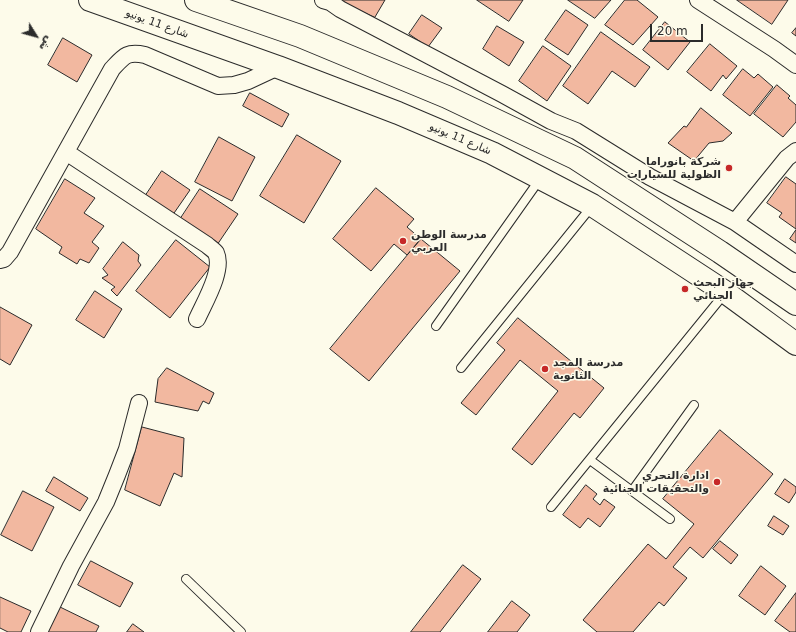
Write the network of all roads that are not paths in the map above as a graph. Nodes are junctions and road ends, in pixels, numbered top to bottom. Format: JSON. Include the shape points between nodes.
{"nodes":[{"id":1,"x":90,"y":0,"type":"edge"},
{"id":2,"x":196,"y":0,"type":"edge"},
{"id":3,"x":323,"y":0,"type":"edge"},
{"id":4,"x":698,"y":0,"type":"edge"},
{"id":5,"x":796,"y":65,"type":"edge"},
{"id":6,"x":278,"y":67,"type":"junction"},
{"id":7,"x":796,"y":150,"type":"edge"},
{"id":8,"x":66,"y":152,"type":"junction"},
{"id":9,"x":541,"y":178,"type":"junction"},
{"id":10,"x":592,"y":205,"type":"junction"},
{"id":11,"x":735,"y":222,"type":"junction"},
{"id":12,"x":0,"y":260,"type":"edge"},
{"id":13,"x":796,"y":264,"type":"edge"},
{"id":14,"x":741,"y":266,"type":"junction"},
{"id":15,"x":796,"y":288,"type":"edge"},
{"id":16,"x":725,"y":292,"type":"junction"},
{"id":17,"x":796,"y":304,"type":"edge"},
{"id":18,"x":197,"y":319,"type":"dead end"},
{"id":19,"x":436,"y":326,"type":"dead end"},
{"id":20,"x":796,"y":344,"type":"edge"},
{"id":21,"x":461,"y":368,"type":"dead end"},
{"id":22,"x":139,"y":403,"type":"dead end"},
{"id":23,"x":694,"y":405,"type":"dead end"},
{"id":24,"x":590,"y":460,"type":"junction"},
{"id":25,"x":632,"y":491,"type":"junction"},
{"id":26,"x":551,"y":507,"type":"dead end"},
{"id":27,"x":670,"y":519,"type":"dead end"},
{"id":28,"x":186,"y":579,"type":"dead end"},
{"id":29,"x":39,"y":632,"type":"edge"},
{"id":30,"x":241,"y":632,"type":"edge"}],
"edges":[{"from":1,"to":6,"type":"highway","name":"شارع 11 يونيو"},
{"from":2,"to":14,"type":"highway","via":[[300,36],[447,97],[575,158]]},
{"from":3,"to":11,"type":"street","via":[[552,121],[576,131],[650,177]]},
{"from":4,"to":5,"type":"street"},
{"from":6,"to":8,"type":"street","via":[[248,81],[218,86],[133,52],[122,58],[112,69]]},
{"from":6,"to":9,"type":"highway","name":"شارع 11 يونيو","via":[[398,113],[492,153]]},
{"from":7,"to":11,"type":"street"},
{"from":8,"to":12,"type":"street","via":[[10,252]]},
{"from":8,"to":18,"type":"street","via":[[216,252],[219,264]]},
{"from":9,"to":10,"type":"highway","name":"شارع 11 يونيو"},
{"from":9,"to":19,"type":"lane"},
{"from":10,"to":16,"type":"highway","name":"شارع 11 يونيو"},
{"from":10,"to":21,"type":"lane"},
{"from":11,"to":13,"type":"street"},
{"from":14,"to":15,"type":"highway"},
{"from":14,"to":17,"type":"highway"},
{"from":16,"to":20,"type":"highway","name":"شارع 11 يونيو"},
{"from":16,"to":24,"type":"lane"},
{"from":22,"to":29,"type":"street","via":[[118,475]]},
{"from":23,"to":25,"type":"lane"},
{"from":24,"to":25,"type":"lane"},
{"from":24,"to":26,"type":"lane"},
{"from":25,"to":27,"type":"lane"},
{"from":28,"to":30,"type":"lane"}]}
